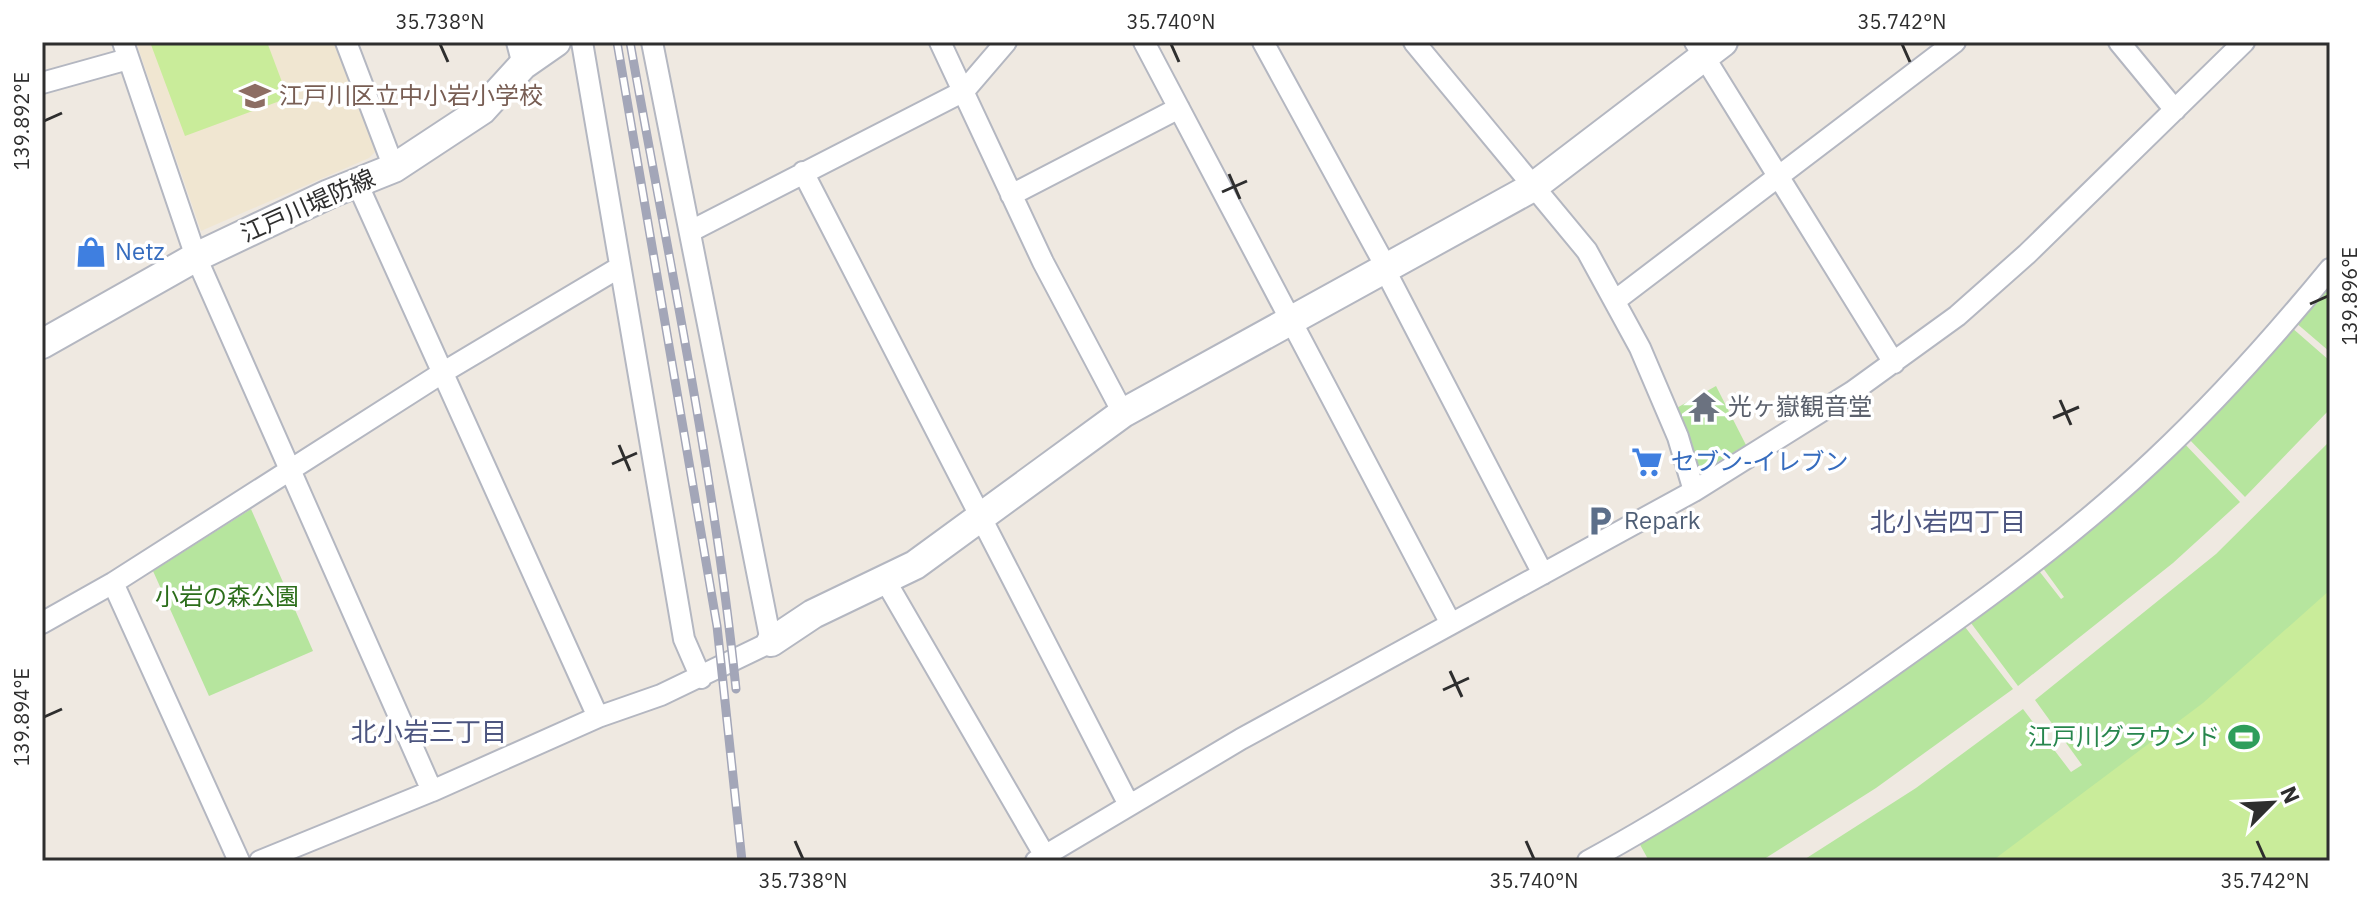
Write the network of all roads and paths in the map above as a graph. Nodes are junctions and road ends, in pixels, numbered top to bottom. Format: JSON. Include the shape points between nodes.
{"nodes":[{"id":1,"x":346,"y":42,"type":"edge"},
{"id":2,"x":556,"y":42,"type":"edge"},
{"id":3,"x":582,"y":42,"type":"edge"},
{"id":4,"x":652,"y":42,"type":"edge"},
{"id":5,"x":940,"y":42,"type":"edge"},
{"id":6,"x":1006,"y":42,"type":"edge"},
{"id":7,"x":1144,"y":42,"type":"edge"},
{"id":8,"x":1263,"y":42,"type":"edge"},
{"id":9,"x":1414,"y":42,"type":"edge"},
{"id":10,"x":1955,"y":42,"type":"edge"},
{"id":11,"x":2119,"y":42,"type":"edge"},
{"id":12,"x":2244,"y":42,"type":"edge"},
{"id":13,"x":1707,"y":47,"type":"edge"},
{"id":14,"x":126,"y":50,"type":"edge"},
{"id":15,"x":520,"y":54,"type":"edge"},
{"id":16,"x":42,"y":83,"type":"edge"},
{"id":17,"x":964,"y":91,"type":"junction"},
{"id":18,"x":1179,"y":108,"type":"junction"},
{"id":19,"x":2175,"y":110,"type":"junction"},
{"id":20,"x":394,"y":168,"type":"junction"},
{"id":21,"x":803,"y":172,"type":"junction"},
{"id":22,"x":1778,"y":177,"type":"junction"},
{"id":23,"x":357,"y":183,"type":"junction"},
{"id":24,"x":1533,"y":187,"type":"junction"},
{"id":25,"x":1011,"y":195,"type":"junction"},
{"id":26,"x":691,"y":231,"type":"junction"},
{"id":27,"x":196,"y":257,"type":"junction"},
{"id":28,"x":620,"y":267,"type":"junction"},
{"id":29,"x":1385,"y":268,"type":"junction"},
{"id":30,"x":2330,"y":269,"type":"edge"},
{"id":31,"x":1616,"y":300,"type":"junction"},
{"id":32,"x":1290,"y":321,"type":"junction"},
{"id":33,"x":42,"y":344,"type":"edge"},
{"id":34,"x":1894,"y":363,"type":"junction"},
{"id":35,"x":442,"y":373,"type":"junction"},
{"id":36,"x":1123,"y":413,"type":"junction"},
{"id":37,"x":288,"y":472,"type":"junction"},
{"id":38,"x":1694,"y":491,"type":"junction"},
{"id":39,"x":979,"y":518,"type":"junction"},
{"id":40,"x":1543,"y":574,"type":"junction"},
{"id":41,"x":885,"y":580,"type":"junction"},
{"id":42,"x":113,"y":583,"type":"junction"},
{"id":43,"x":42,"y":623,"type":"edge"},
{"id":44,"x":1451,"y":624,"type":"junction"},
{"id":45,"x":771,"y":642,"type":"junction"},
{"id":46,"x":701,"y":678,"type":"junction"},
{"id":47,"x":598,"y":717,"type":"junction"},
{"id":48,"x":432,"y":791,"type":"junction"},
{"id":49,"x":1129,"y":805,"type":"junction"},
{"id":50,"x":1040,"y":858,"type":"edge"},
{"id":51,"x":239,"y":861,"type":"edge"},
{"id":52,"x":260,"y":861,"type":"edge"},
{"id":53,"x":1588,"y":861,"type":"edge"}],
"edges":[{"from":1,"to":20,"type":"street"},
{"from":2,"to":15,"type":"street","name":"江戸川堤防線"},
{"from":3,"to":28,"type":"street"},
{"from":4,"to":26,"type":"street"},
{"from":5,"to":17,"type":"street"},
{"from":6,"to":17,"type":"street"},
{"from":7,"to":18,"type":"street"},
{"from":8,"to":29,"type":"street"},
{"from":9,"to":24,"type":"street"},
{"from":10,"to":22,"type":"street"},
{"from":11,"to":19,"type":"street"},
{"from":12,"to":19,"type":"street"},
{"from":13,"to":22,"type":"street"},
{"from":13,"to":24,"type":"street"},
{"from":14,"to":16,"type":"street"},
{"from":14,"to":27,"type":"street"},
{"from":15,"to":20,"type":"street","name":"江戸川堤防線","via":[[482,110]]},
{"from":17,"to":21,"type":"street"},
{"from":17,"to":25,"type":"street"},
{"from":18,"to":25,"type":"street"},
{"from":18,"to":32,"type":"street"},
{"from":19,"to":34,"type":"street","via":[[2027,254]]},
{"from":20,"to":23,"type":"street","name":"江戸川堤防線"},
{"from":21,"to":26,"type":"street"},
{"from":21,"to":39,"type":"street"},
{"from":22,"to":31,"type":"street"},
{"from":22,"to":34,"type":"street"},
{"from":23,"to":27,"type":"street","name":"江戸川堤防線"},
{"from":23,"to":35,"type":"street"},
{"from":24,"to":29,"type":"street"},
{"from":24,"to":31,"type":"street","via":[[1587,251]]},
{"from":25,"to":36,"type":"street"},
{"from":26,"to":45,"type":"street"},
{"from":27,"to":33,"type":"street","name":"江戸川堤防線"},
{"from":27,"to":37,"type":"street"},
{"from":28,"to":35,"type":"street"},
{"from":28,"to":46,"type":"street","via":[[684,639]]},
{"from":29,"to":32,"type":"street"},
{"from":29,"to":40,"type":"street"},
{"from":30,"to":53,"type":"street","via":[[2193,422],[2071,532],[1766,754]]},
{"from":31,"to":38,"type":"street","via":[[1678,437]]},
{"from":32,"to":36,"type":"street"},
{"from":32,"to":44,"type":"street"},
{"from":34,"to":38,"type":"street"},
{"from":35,"to":37,"type":"street"},
{"from":35,"to":47,"type":"street"},
{"from":36,"to":39,"type":"street"},
{"from":37,"to":42,"type":"street"},
{"from":37,"to":48,"type":"street"},
{"from":38,"to":40,"type":"street"},
{"from":39,"to":41,"type":"street"},
{"from":39,"to":49,"type":"street"},
{"from":40,"to":44,"type":"street"},
{"from":41,"to":45,"type":"street","via":[[813,614]]},
{"from":41,"to":50,"type":"street"},
{"from":42,"to":43,"type":"street"},
{"from":42,"to":51,"type":"street"},
{"from":44,"to":49,"type":"street"},
{"from":45,"to":46,"type":"street"},
{"from":46,"to":47,"type":"street"},
{"from":47,"to":48,"type":"street"},
{"from":48,"to":52,"type":"street"},
{"from":49,"to":50,"type":"street"}]}
